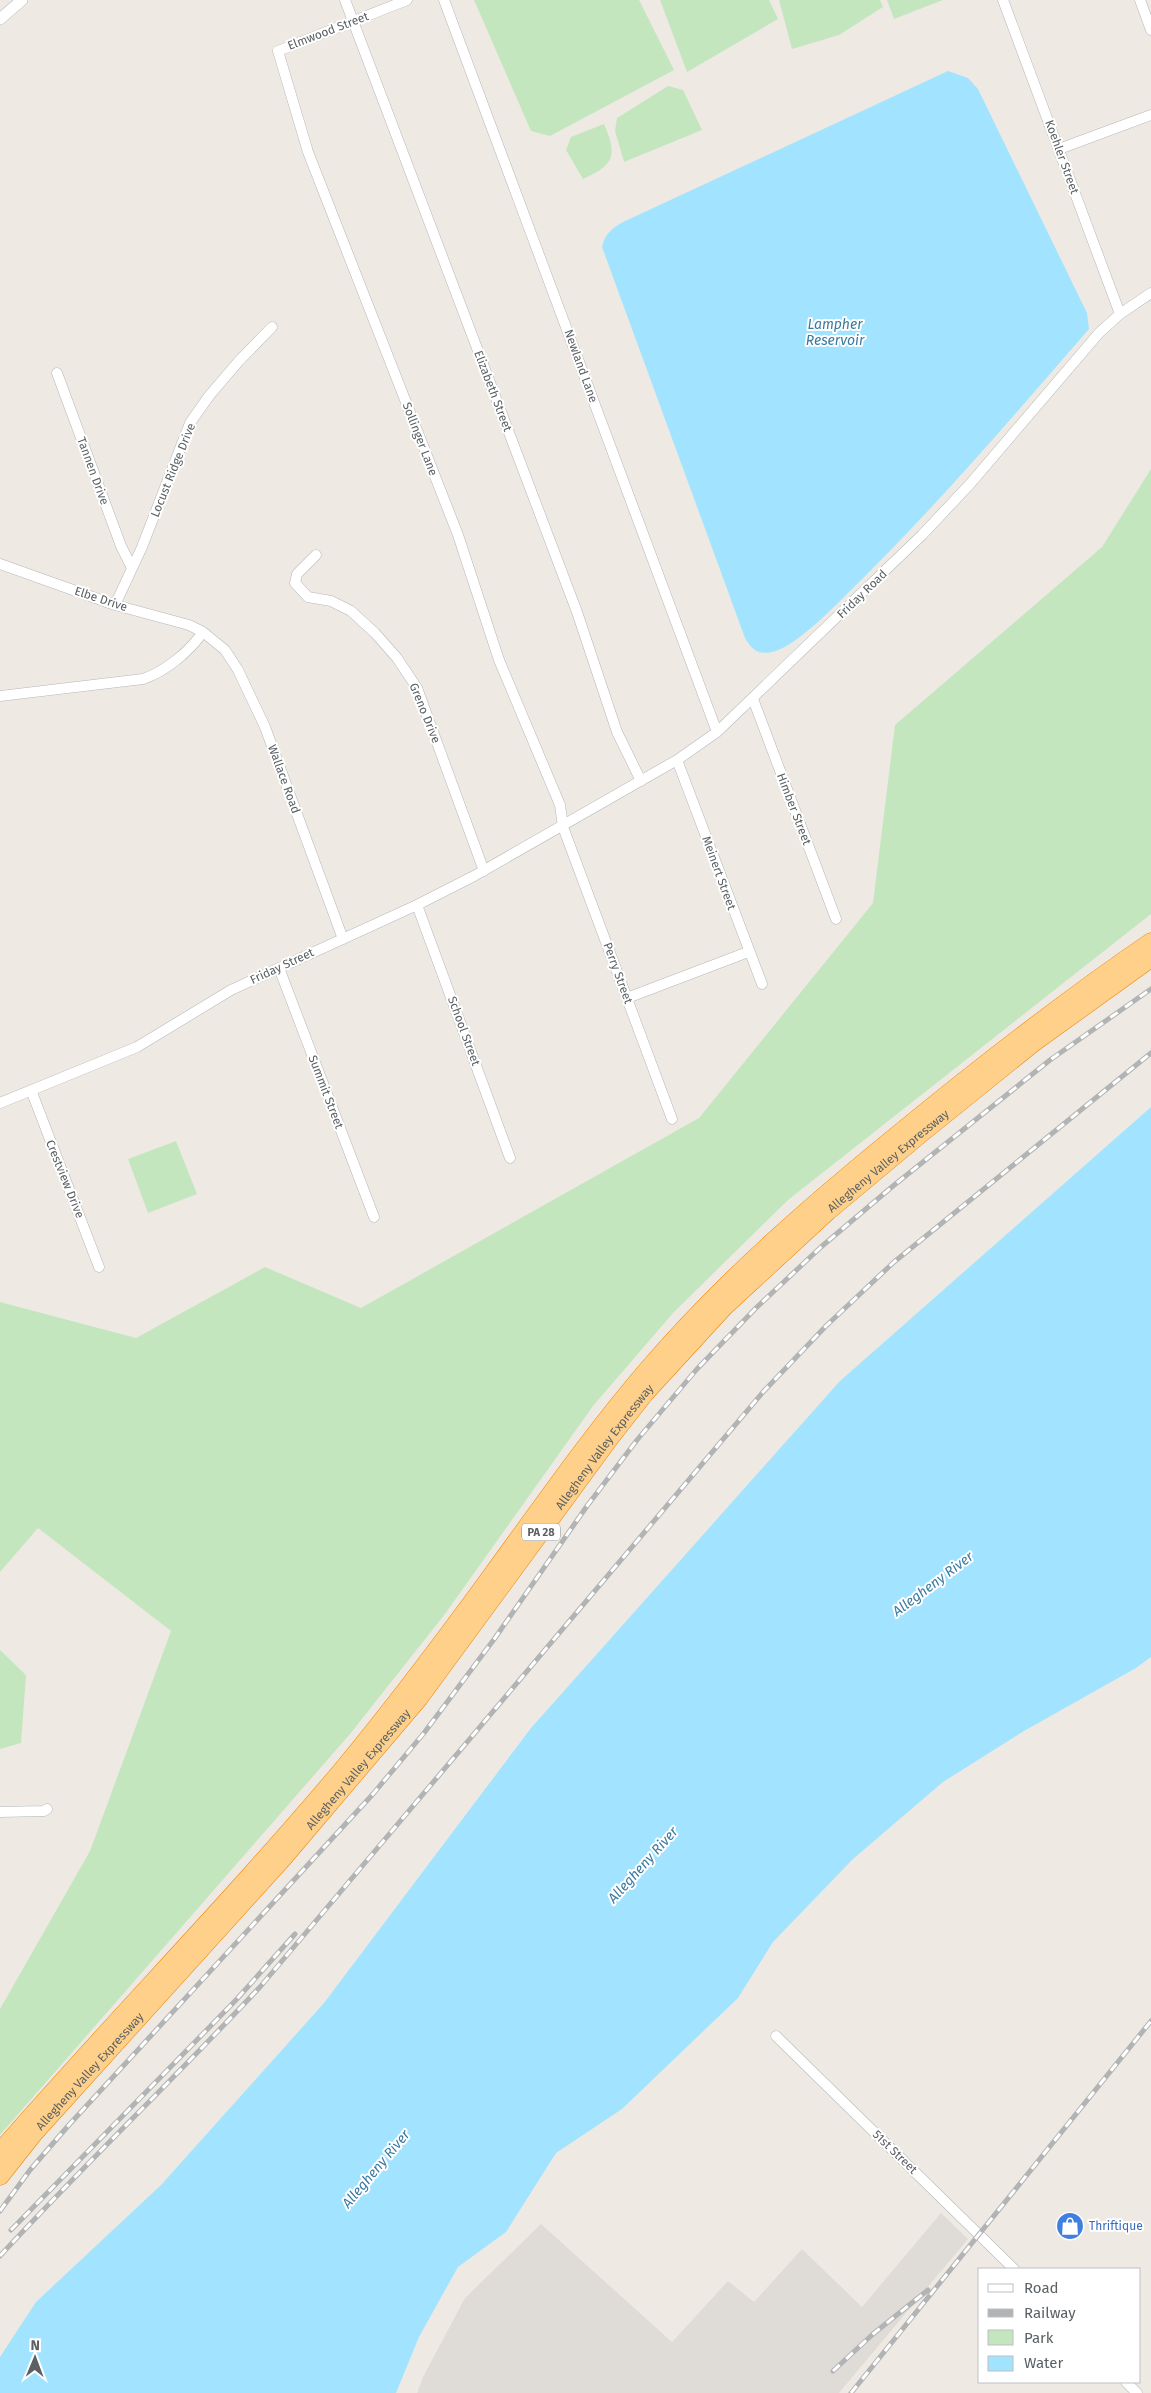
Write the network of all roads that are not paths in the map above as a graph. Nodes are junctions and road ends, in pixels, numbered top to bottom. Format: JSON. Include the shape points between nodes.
{"nodes":[{"id":1,"x":22,"y":0,"type":"edge"},
{"id":2,"x":345,"y":0,"type":"edge"},
{"id":3,"x":407,"y":0,"type":"edge"},
{"id":4,"x":444,"y":0,"type":"edge"},
{"id":5,"x":1003,"y":0,"type":"edge"},
{"id":6,"x":1140,"y":0,"type":"edge"},
{"id":7,"x":0,"y":19,"type":"edge"},
{"id":8,"x":353,"y":21,"type":"junction"},
{"id":9,"x":1151,"y":30,"type":"edge"},
{"id":10,"x":278,"y":51,"type":"joint"},
{"id":11,"x":1151,"y":115,"type":"edge"},
{"id":12,"x":1059,"y":149,"type":"junction"},
{"id":13,"x":1151,"y":293,"type":"edge"},
{"id":14,"x":1120,"y":314,"type":"junction"},
{"id":15,"x":272,"y":327,"type":"dead end"},
{"id":16,"x":57,"y":373,"type":"dead end"},
{"id":17,"x":316,"y":555,"type":"dead end"},
{"id":18,"x":0,"y":564,"type":"edge"},
{"id":19,"x":132,"y":568,"type":"junction"},
{"id":20,"x":115,"y":604,"type":"junction"},
{"id":21,"x":203,"y":632,"type":"junction"},
{"id":22,"x":0,"y":696,"type":"edge"},
{"id":23,"x":753,"y":699,"type":"junction"},
{"id":24,"x":718,"y":732,"type":"junction"},
{"id":25,"x":677,"y":760,"type":"junction"},
{"id":26,"x":641,"y":782,"type":"junction"},
{"id":27,"x":563,"y":827,"type":"junction"},
{"id":28,"x":484,"y":871,"type":"junction"},
{"id":29,"x":417,"y":905,"type":"junction"},
{"id":30,"x":836,"y":919,"type":"dead end"},
{"id":31,"x":343,"y":939,"type":"junction"},
{"id":32,"x":1151,"y":942,"type":"edge"},
{"id":33,"x":748,"y":952,"type":"junction"},
{"id":34,"x":1151,"y":958,"type":"edge"},
{"id":35,"x":278,"y":968,"type":"junction"},
{"id":36,"x":762,"y":984,"type":"dead end"},
{"id":37,"x":627,"y":998,"type":"junction"},
{"id":38,"x":31,"y":1090,"type":"junction"},
{"id":39,"x":0,"y":1103,"type":"edge"},
{"id":40,"x":672,"y":1119,"type":"dead end"},
{"id":41,"x":510,"y":1158,"type":"dead end"},
{"id":42,"x":374,"y":1217,"type":"dead end"},
{"id":43,"x":100,"y":1267,"type":"dead end"},
{"id":44,"x":47,"y":1809,"type":"dead end"},
{"id":45,"x":0,"y":1812,"type":"edge"},
{"id":46,"x":776,"y":2036,"type":"dead end"},
{"id":47,"x":0,"y":2152,"type":"edge"},
{"id":48,"x":0,"y":2176,"type":"edge"},
{"id":49,"x":1013,"y":2268,"type":"edge"},
{"id":50,"x":1127,"y":2383,"type":"edge"},
{"id":51,"x":1137,"y":2393,"type":"edge"}],
"edges":[{"from":1,"to":7,"type":"street"},
{"from":2,"to":8,"type":"street","name":"Elizabeth Street"},
{"from":3,"to":8,"type":"street","name":"Elmwood Street"},
{"from":4,"to":24,"type":"street","name":"Newland Lane"},
{"from":5,"to":12,"type":"street","name":"Koehler Street"},
{"from":6,"to":9,"type":"street"},
{"from":8,"to":10,"type":"street","name":"Elmwood Street"},
{"from":8,"to":26,"type":"street","name":"Elizabeth Street","via":[[577,612],[617,732]]},
{"from":10,"to":27,"type":"street","name":"Sollinger Lane","via":[[308,152],[458,535],[499,660],[560,805]]},
{"from":11,"to":12,"type":"street"},
{"from":12,"to":14,"type":"street","name":"Koehler Street"},
{"from":13,"to":14,"type":"street","name":"Friday Road"},
{"from":14,"to":23,"type":"street","name":"Friday Road","via":[[1099,333],[922,535]]},
{"from":15,"to":19,"type":"street","name":"Locust Ridge Drive","via":[[238,362],[190,422]]},
{"from":16,"to":19,"type":"street","name":"Tannen Drive"},
{"from":17,"to":28,"type":"street","name":"Greno Drive","via":[[297,574],[295,583],[308,597],[331,601],[351,611],[397,658],[417,688]]},
{"from":18,"to":20,"type":"street","name":"Elbe Drive"},
{"from":19,"to":20,"type":"street","name":"Locust Ridge Drive"},
{"from":20,"to":21,"type":"street","name":"Elbe Drive"},
{"from":21,"to":22,"type":"street","via":[[164,669],[143,679]]},
{"from":21,"to":31,"type":"street","name":"Wallace Road","via":[[220,645],[238,670],[265,727]]},
{"from":23,"to":24,"type":"street","name":"Friday Road"},
{"from":23,"to":30,"type":"street","name":"Himber Street"},
{"from":24,"to":25,"type":"street","name":"Friday Road"},
{"from":25,"to":26,"type":"street","name":"Friday Road"},
{"from":25,"to":33,"type":"street","name":"Meinert Street"},
{"from":26,"to":27,"type":"street","name":"Friday Road"},
{"from":27,"to":28,"type":"street","name":"Friday Street"},
{"from":27,"to":37,"type":"street","name":"Perry Street"},
{"from":28,"to":29,"type":"street","name":"Friday Street"},
{"from":29,"to":31,"type":"street","name":"Friday Street"},
{"from":29,"to":41,"type":"street","name":"School Street"},
{"from":31,"to":35,"type":"street","name":"Friday Street"},
{"from":32,"to":47,"type":"highway","name":"Allegheny Valley Expressway","number":"PA 28","via":[[1018,1038],[864,1162],[784,1229],[687,1326],[614,1409],[428,1662],[342,1770]]},
{"from":33,"to":36,"type":"street","name":"Meinert Street"},
{"from":33,"to":37,"type":"street"},
{"from":34,"to":48,"type":"highway","name":"Allegheny Valley Expressway","number":"PA 28","via":[[1033,1043],[919,1135],[828,1211],[724,1307],[645,1393],[609,1438],[419,1698],[283,1858],[34,2133]]},
{"from":35,"to":38,"type":"street","name":"Friday Street","via":[[204,1004],[137,1047]]},
{"from":35,"to":42,"type":"street","name":"Summit Street"},
{"from":37,"to":40,"type":"street","name":"Perry Street"},
{"from":38,"to":39,"type":"street","name":"Friday Street"},
{"from":38,"to":43,"type":"street","name":"Crestview Drive"},
{"from":44,"to":45,"type":"street"},
{"from":46,"to":49,"type":"street","name":"51st Street"},
{"from":50,"to":51,"type":"street"}]}
